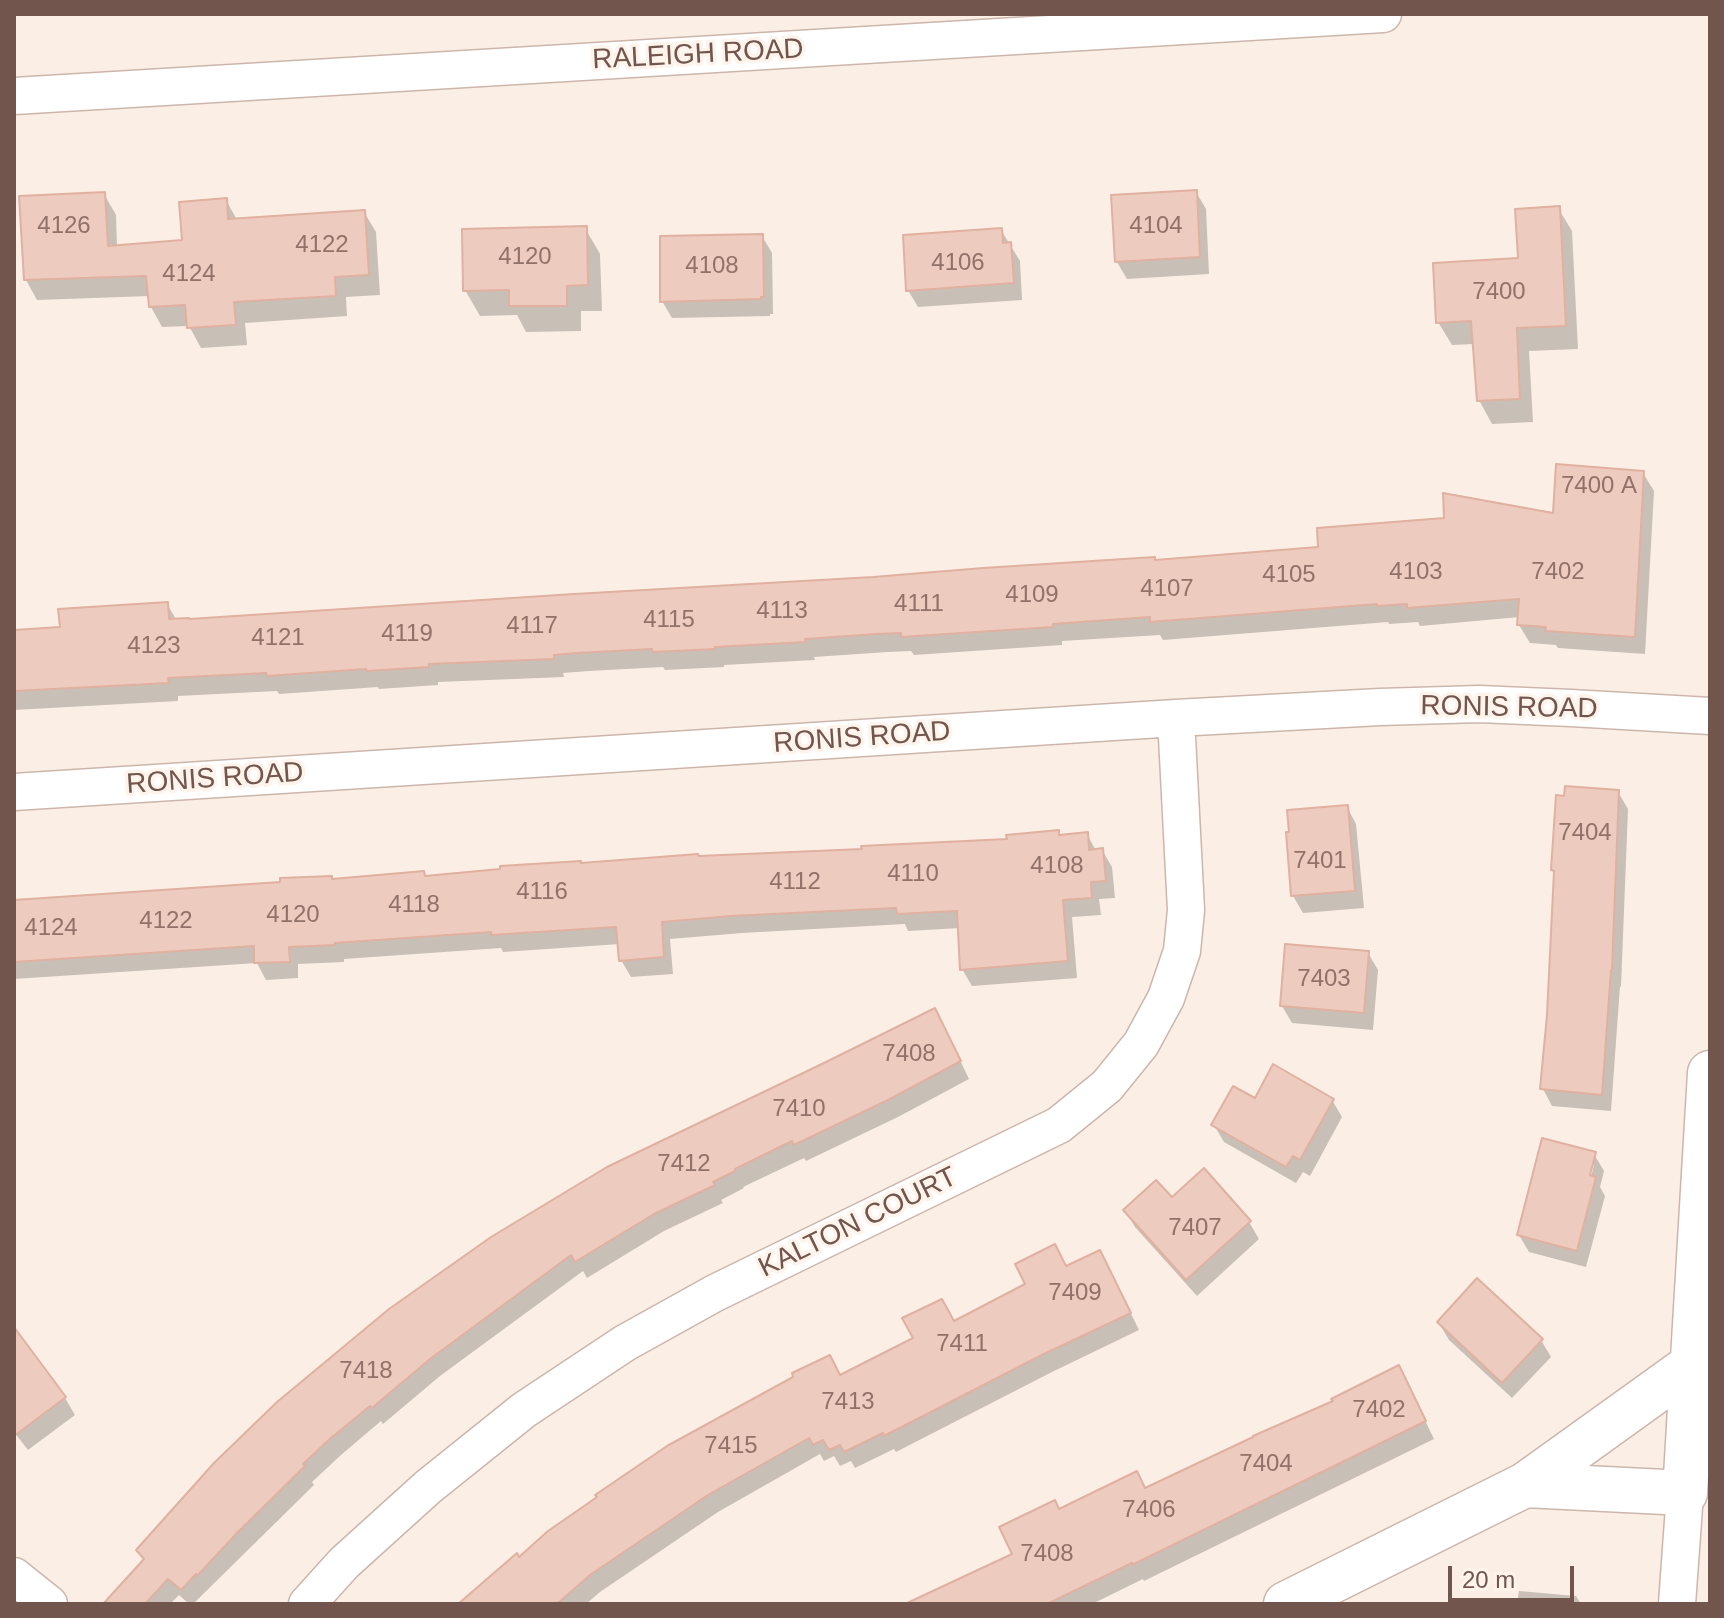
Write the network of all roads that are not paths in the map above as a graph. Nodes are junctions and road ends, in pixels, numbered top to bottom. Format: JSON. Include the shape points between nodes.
{"nodes":[{"id":1,"x":1383,"y":14,"type":"edge"},
{"id":2,"x":14,"y":96,"type":"edge"},
{"id":3,"x":1710,"y":716,"type":"edge"},
{"id":4,"x":1176,"y":718,"type":"junction"},
{"id":5,"x":14,"y":792,"type":"edge"},
{"id":6,"x":1710,"y":1073,"type":"edge"},
{"id":7,"x":1692,"y":1365,"type":"junction"},
{"id":8,"x":1525,"y":1485,"type":"junction"},
{"id":9,"x":1685,"y":1493,"type":"junction"},
{"id":10,"x":14,"y":1576,"type":"edge"},
{"id":11,"x":49,"y":1604,"type":"edge"},
{"id":12,"x":307,"y":1604,"type":"edge"},
{"id":13,"x":1286,"y":1604,"type":"edge"},
{"id":14,"x":1677,"y":1604,"type":"edge"}],
"edges":[{"from":1,"to":2,"type":"street","name":"RALEIGH ROAD"},
{"from":3,"to":4,"type":"street","name":"RONIS ROAD","via":[[1479,704]]},
{"from":4,"to":5,"type":"street","name":"RONIS ROAD"},
{"from":4,"to":12,"type":"street","name":"KALTON COURT","via":[[1186,910],[1182,951],[1166,998],[1141,1044],[1107,1086],[1059,1125],[715,1293],[625,1343],[524,1410],[428,1487]]},
{"from":6,"to":7,"type":"street"},
{"from":7,"to":8,"type":"street"},
{"from":7,"to":9,"type":"street"},
{"from":8,"to":9,"type":"street"},
{"from":8,"to":13,"type":"street"},
{"from":9,"to":14,"type":"street"},
{"from":10,"to":11,"type":"street"}]}
